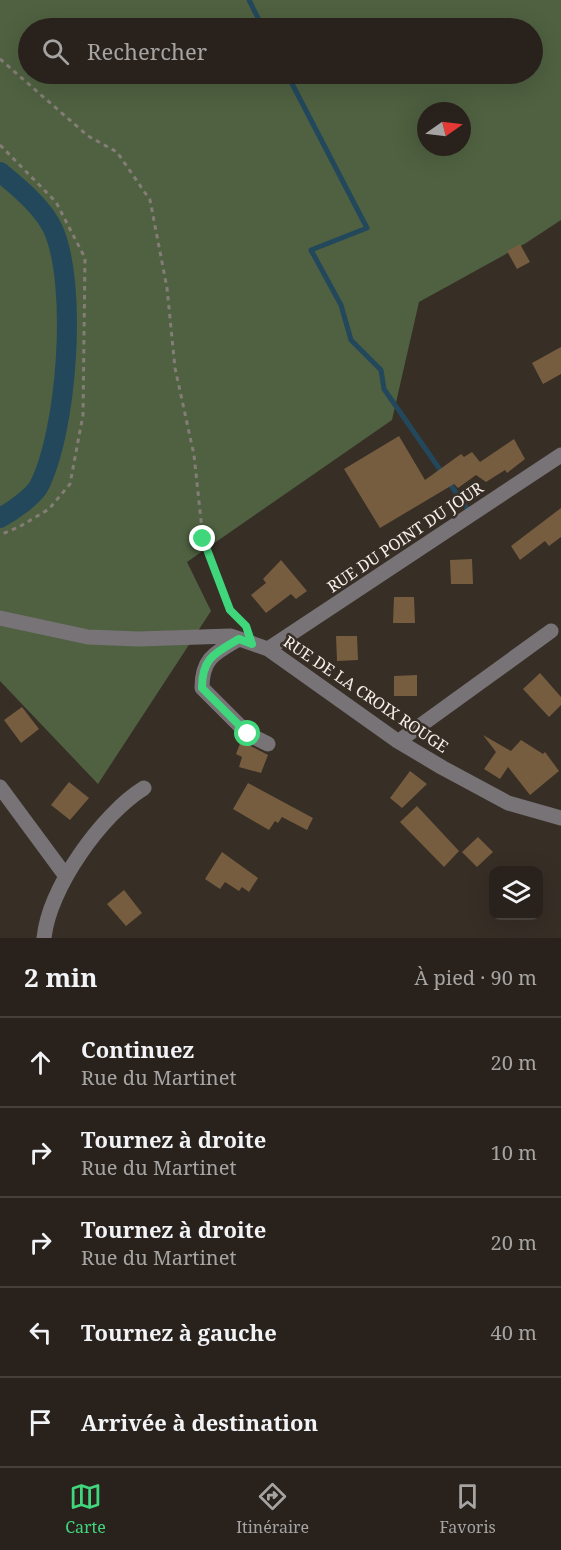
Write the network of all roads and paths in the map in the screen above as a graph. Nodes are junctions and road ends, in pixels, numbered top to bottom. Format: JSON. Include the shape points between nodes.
{"nodes":[{"id":1,"x":0,"y":59,"type":"edge"},
{"id":2,"x":18,"y":75,"type":"edge"},
{"id":3,"x":29,"y":84,"type":"edge"},
{"id":4,"x":0,"y":145,"type":"edge"},
{"id":5,"x":561,"y":455,"type":"edge"},
{"id":6,"x":0,"y":535,"type":"edge"},
{"id":7,"x":0,"y":618,"type":"edge"},
{"id":8,"x":551,"y":631,"type":"dead end"},
{"id":9,"x":246,"y":641,"type":"junction"},
{"id":10,"x":268,"y":649,"type":"junction"},
{"id":11,"x":399,"y":741,"type":"junction"},
{"id":12,"x":267,"y":744,"type":"dead end"},
{"id":13,"x":0,"y":787,"type":"edge"},
{"id":14,"x":144,"y":788,"type":"dead end"},
{"id":15,"x":561,"y":818,"type":"edge"},
{"id":16,"x":65,"y":875,"type":"junction"},
{"id":17,"x":44,"y":938,"type":"edge"}],
"edges":[{"from":1,"to":2,"type":"path"},
{"from":3,"to":9,"type":"path","via":[[88,136],[117,152],[150,200],[167,288],[175,368],[194,455],[203,539],[230,610],[246,626]]},
{"from":4,"to":6,"type":"path","via":[[56,202],[85,258],[83,415],[70,484],[49,509]]},
{"from":5,"to":10,"type":"street","name":"RUE DU POINT DU JOUR"},
{"from":7,"to":9,"type":"street","name":"RUE DE LA CROIX ROUGE","via":[[88,637],[231,636]]},
{"from":8,"to":11,"type":"street"},
{"from":9,"to":10,"type":"street","name":"RUE DE LA CROIX ROUGE"},
{"from":9,"to":12,"type":"street","via":[[212,655],[202,671],[202,688],[248,734]]},
{"from":10,"to":11,"type":"street","name":"RUE DE LA CROIX ROUGE"},
{"from":11,"to":15,"type":"street","name":"RUE DE LA CROIX ROUGE","via":[[507,803]]},
{"from":13,"to":16,"type":"street"},
{"from":14,"to":16,"type":"street","via":[[123,801]]},
{"from":16,"to":17,"type":"street","via":[[46,920]]}]}
